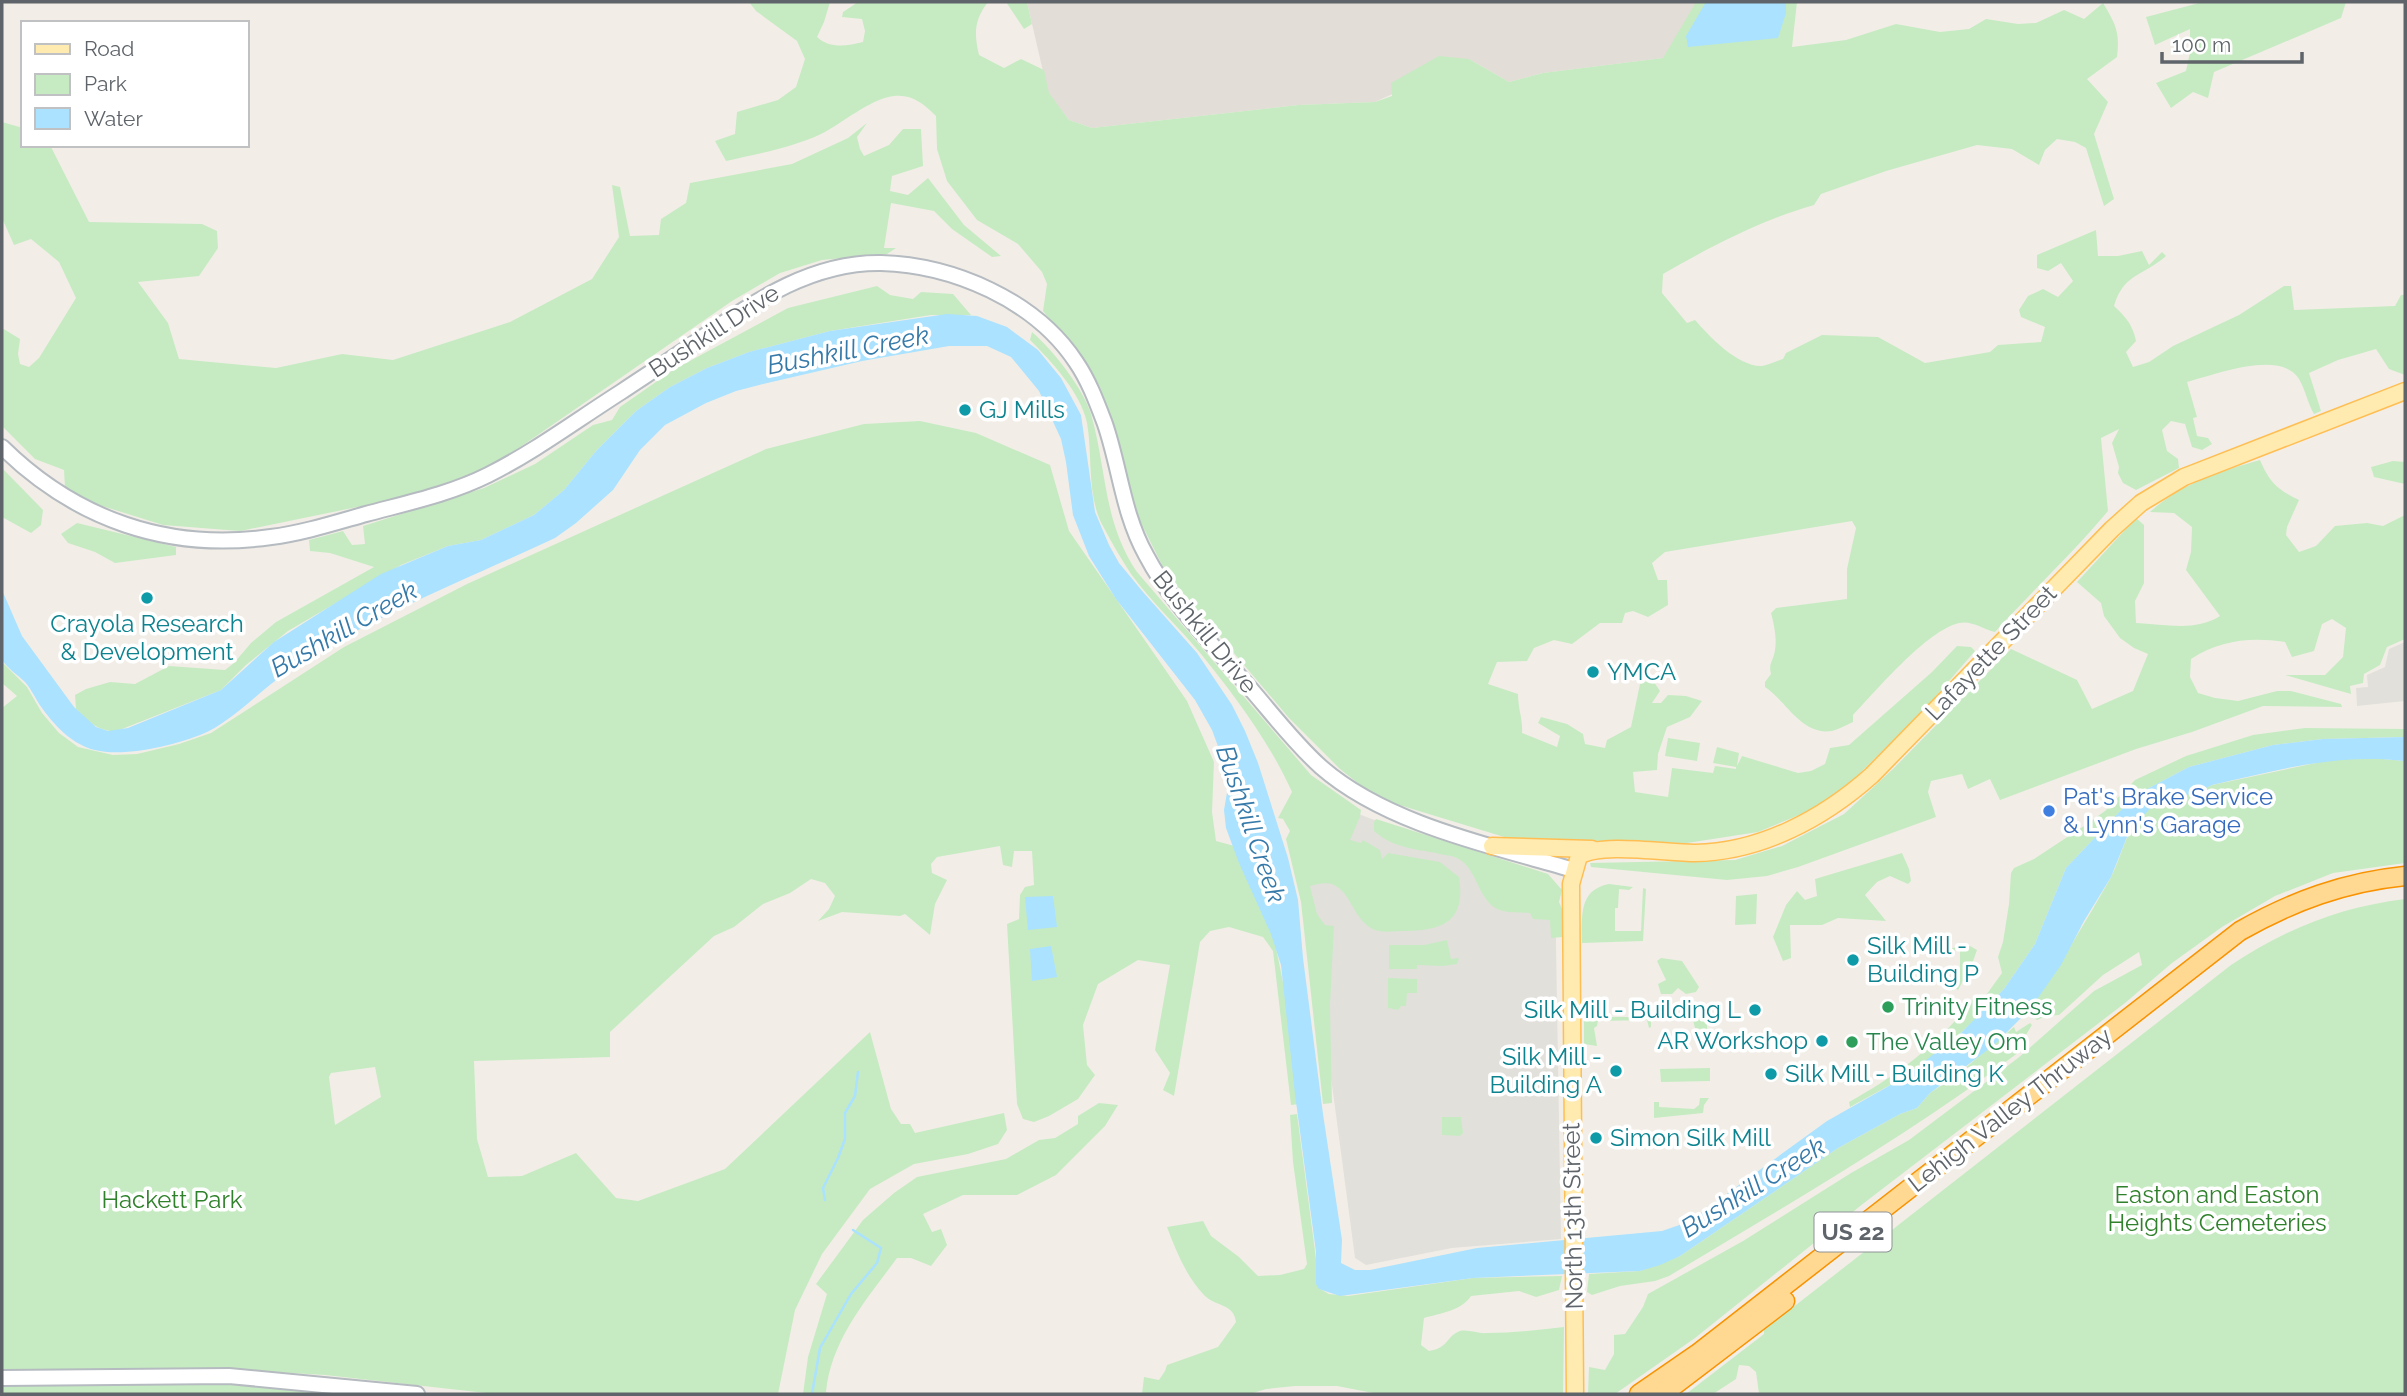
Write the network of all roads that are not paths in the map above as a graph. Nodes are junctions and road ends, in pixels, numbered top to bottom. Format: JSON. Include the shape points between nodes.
{"nodes":[{"id":1,"x":2405,"y":391,"type":"edge"},
{"id":2,"x":2,"y":447,"type":"edge"},
{"id":3,"x":1492,"y":846,"type":"junction"},
{"id":4,"x":1597,"y":849,"type":"junction"},
{"id":5,"x":1574,"y":870,"type":"junction"},
{"id":6,"x":2405,"y":876,"type":"edge"},
{"id":7,"x":2405,"y":887,"type":"edge"},
{"id":8,"x":2,"y":1378,"type":"edge"},
{"id":9,"x":417,"y":1394,"type":"edge"},
{"id":10,"x":1575,"y":1394,"type":"edge"},
{"id":11,"x":1639,"y":1394,"type":"edge"},
{"id":12,"x":1662,"y":1394,"type":"edge"}],
"edges":[{"from":1,"to":4,"type":"main road","name":"Lafayette Street","via":[[2193,473],[2141,503],[1872,775],[1820,815],[1763,840],[1718,851]]},
{"from":2,"to":3,"type":"main road","name":"Bushkill Drive","via":[[65,498],[125,525],[203,540],[240,541],[291,534],[453,490],[492,473],[791,282],[863,264],[929,268],[969,281],[1029,314],[1079,365],[1108,434],[1130,523],[1153,569],[1310,757],[1375,804]]},
{"from":3,"to":4,"type":"main road","name":"Lafayette Street"},
{"from":3,"to":5,"type":"main road","name":"Bushkill Drive"},
{"from":4,"to":5,"type":"main road","via":[[1579,856]]},
{"from":5,"to":10,"type":"main road","name":"North 13th Street"},
{"from":6,"to":11,"type":"highway","name":"Lehigh Valley Thruway","number":"US 22","via":[[2326,891],[2240,932],[1697,1354]]},
{"from":7,"to":12,"type":"highway","name":"Lehigh Valley Thruway","number":"US 22","via":[[2317,907],[2273,926],[2224,956]]},
{"from":8,"to":9,"type":"main road","via":[[229,1376]]}]}
